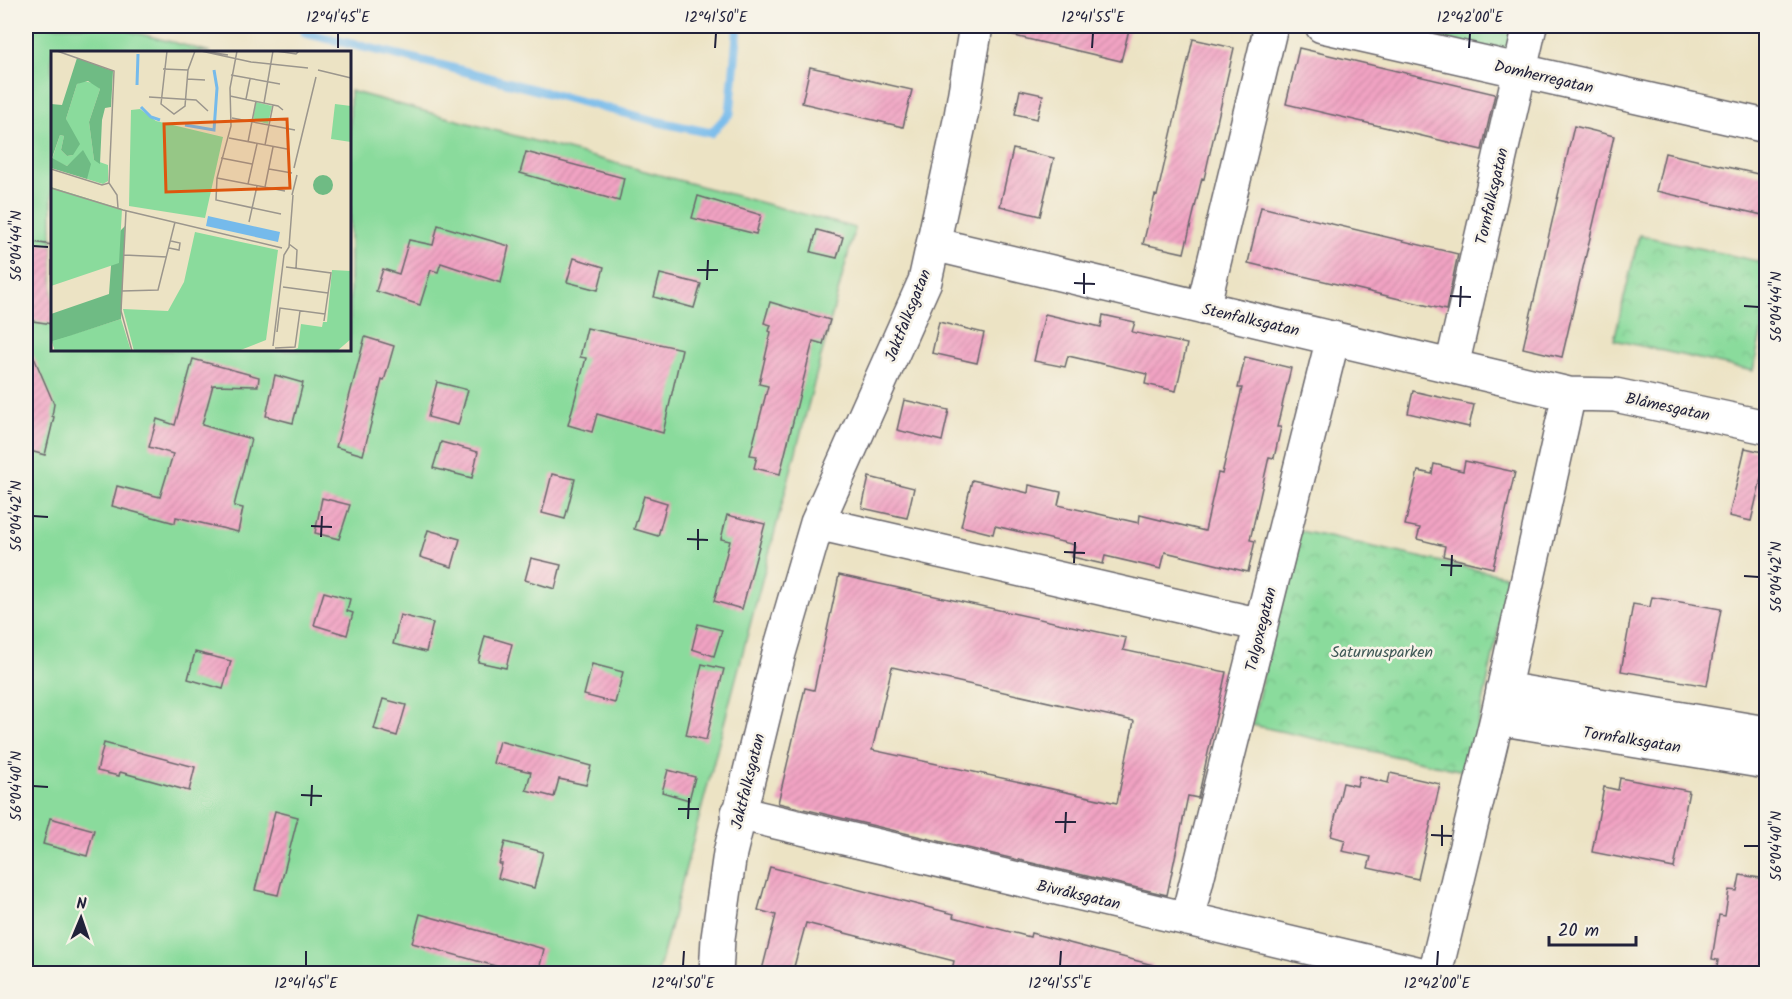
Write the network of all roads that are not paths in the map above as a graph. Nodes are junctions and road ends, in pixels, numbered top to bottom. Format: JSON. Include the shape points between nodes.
{"nodes":[{"id":1,"x":976,"y":26,"type":"edge"},
{"id":2,"x":1270,"y":26,"type":"edge"},
{"id":3,"x":1322,"y":26,"type":"edge"},
{"id":4,"x":1530,"y":26,"type":"edge"},
{"id":5,"x":1520,"y":70,"type":"junction"},
{"id":6,"x":1767,"y":126,"type":"edge"},
{"id":7,"x":933,"y":244,"type":"junction"},
{"id":8,"x":1203,"y":308,"type":"junction"},
{"id":9,"x":1333,"y":338,"type":"junction"},
{"id":10,"x":1452,"y":366,"type":"junction"},
{"id":11,"x":1569,"y":394,"type":"junction"},
{"id":12,"x":1767,"y":427,"type":"edge"},
{"id":13,"x":817,"y":523,"type":"junction"},
{"id":14,"x":1261,"y":625,"type":"junction"},
{"id":15,"x":1500,"y":703,"type":"junction"},
{"id":16,"x":1767,"y":733,"type":"edge"},
{"id":17,"x":1767,"y":762,"type":"edge"},
{"id":18,"x":738,"y":813,"type":"junction"},
{"id":19,"x":1187,"y":919,"type":"junction"},
{"id":20,"x":1318,"y":962,"type":"edge"},
{"id":21,"x":716,"y":974,"type":"edge"},
{"id":22,"x":1421,"y":974,"type":"edge"},
{"id":23,"x":1435,"y":974,"type":"edge"}],
"edges":[{"from":1,"to":7,"type":"street","name":"Jaktfalksgatan"},
{"from":2,"to":8,"type":"street"},
{"from":3,"to":5,"type":"street","name":"Domherregatan"},
{"from":4,"to":5,"type":"street","name":"Tornfalksgatan"},
{"from":5,"to":6,"type":"street","name":"Domherregatan"},
{"from":5,"to":10,"type":"street","name":"Tornfalksgatan"},
{"from":7,"to":8,"type":"street","name":"Stenfalksgatan"},
{"from":7,"to":13,"type":"street","name":"Jaktfalksgatan","via":[[925,281]]},
{"from":8,"to":9,"type":"street","name":"Stenfalksgatan"},
{"from":9,"to":10,"type":"street","name":"Stenfalksgatan"},
{"from":9,"to":14,"type":"street","name":"Talgoxegatan"},
{"from":10,"to":11,"type":"street","name":"Stenfalksgatan"},
{"from":11,"to":12,"type":"street","name":"Blåmesgatan","via":[[1615,395]]},
{"from":11,"to":15,"type":"street"},
{"from":13,"to":14,"type":"street"},
{"from":13,"to":18,"type":"street","name":"Jaktfalksgatan"},
{"from":14,"to":19,"type":"street","name":"Talgoxegatan"},
{"from":15,"to":16,"type":"street","name":"Tornfalksgatan"},
{"from":15,"to":17,"type":"street","name":"Tornfalksgatan"},
{"from":15,"to":23,"type":"street"},
{"from":18,"to":19,"type":"street","name":"Bivråksgatan"},
{"from":18,"to":21,"type":"street","name":"Jaktfalksgatan","via":[[728,861]]},
{"from":19,"to":20,"type":"street","name":"Bivråksgatan"},
{"from":20,"to":22,"type":"street","name":"Bivråksgatan"}]}
